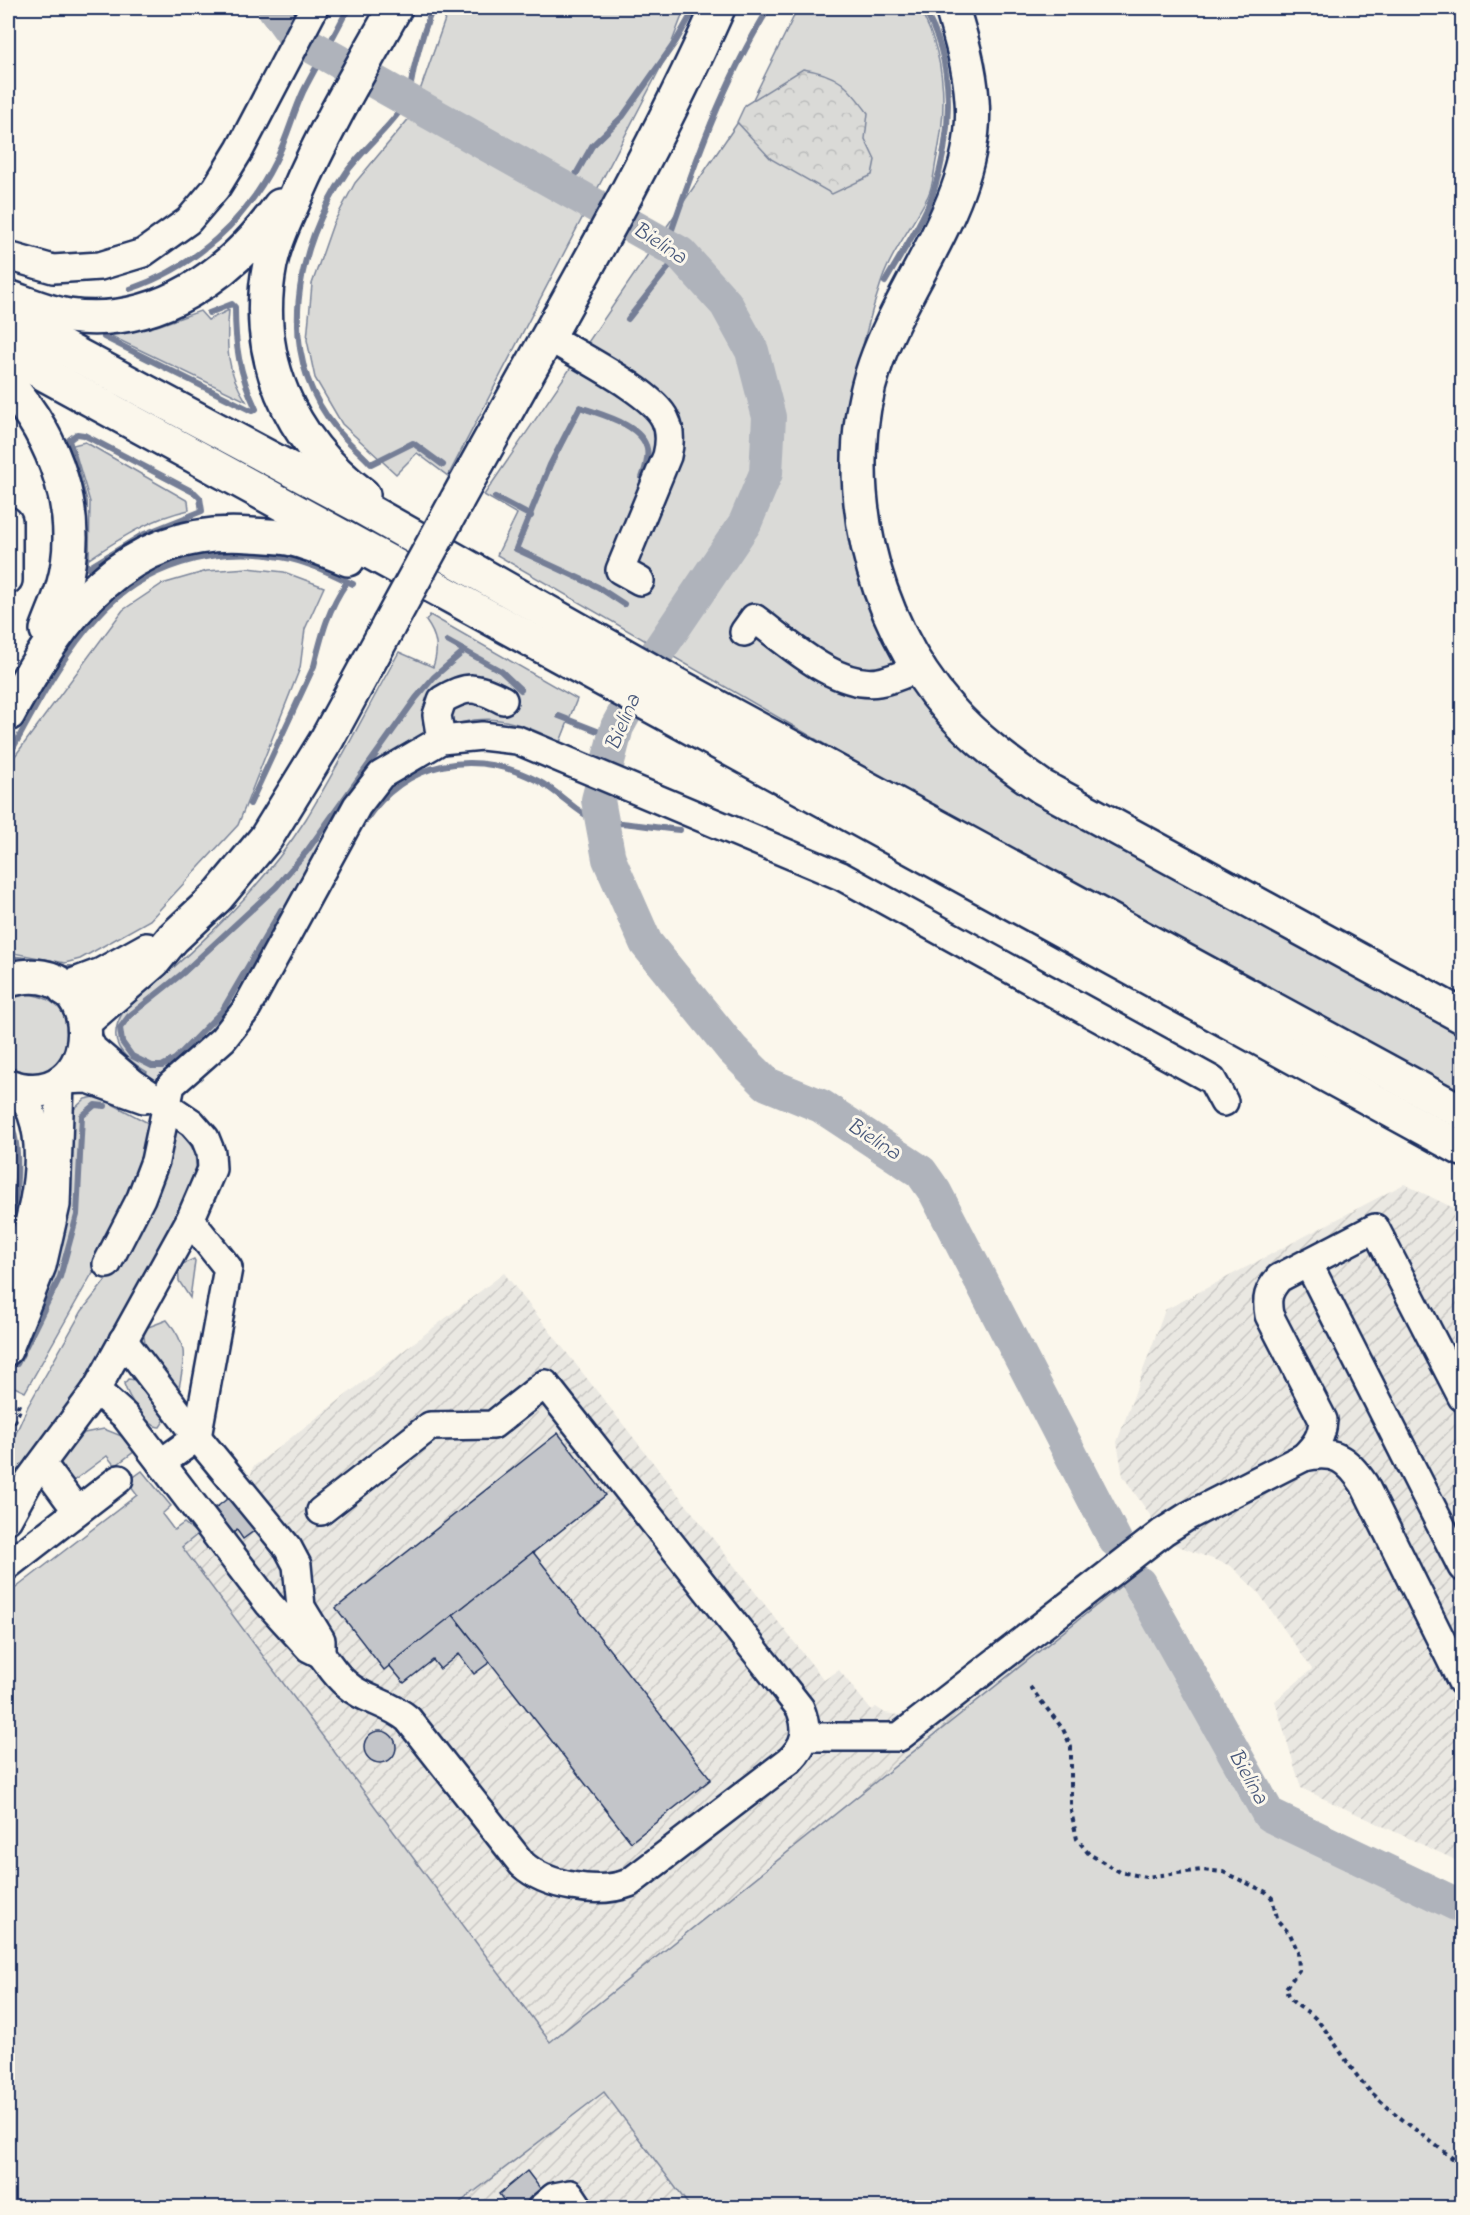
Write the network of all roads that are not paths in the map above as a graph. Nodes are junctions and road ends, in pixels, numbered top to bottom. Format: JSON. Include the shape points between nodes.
{"nodes":[{"id":1,"x":395,"y":8,"type":"edge"},
{"id":2,"x":718,"y":8,"type":"edge"},
{"id":3,"x":734,"y":8,"type":"edge"},
{"id":4,"x":313,"y":10,"type":"edge"},
{"id":5,"x":951,"y":14,"type":"edge"},
{"id":6,"x":690,"y":71,"type":"junction"},
{"id":7,"x":310,"y":163,"type":"junction"},
{"id":8,"x":8,"y":256,"type":"edge"},
{"id":9,"x":8,"y":297,"type":"edge"},
{"id":10,"x":8,"y":318,"type":"edge"},
{"id":11,"x":547,"y":336,"type":"junction"},
{"id":12,"x":8,"y":354,"type":"edge"},
{"id":13,"x":8,"y":385,"type":"edge"},
{"id":14,"x":8,"y":520,"type":"edge"},
{"id":15,"x":439,"y":551,"type":"junction"},
{"id":16,"x":8,"y":580,"type":"edge"},
{"id":17,"x":424,"y":581,"type":"junction"},
{"id":18,"x":640,"y":581,"type":"dead end"},
{"id":19,"x":744,"y":632,"type":"dead end"},
{"id":20,"x":34,"y":667,"type":"junction"},
{"id":21,"x":918,"y":668,"type":"junction"},
{"id":22,"x":666,"y":697,"type":"junction"},
{"id":23,"x":504,"y":700,"type":"dead end"},
{"id":24,"x":8,"y":714,"type":"edge"},
{"id":25,"x":441,"y":740,"type":"junction"},
{"id":26,"x":173,"y":938,"type":"junction"},
{"id":27,"x":8,"y":980,"type":"edge"},
{"id":28,"x":65,"y":989,"type":"junction"},
{"id":29,"x":1462,"y":1016,"type":"edge"},
{"id":30,"x":86,"y":1029,"type":"junction"},
{"id":31,"x":61,"y":1081,"type":"junction"},
{"id":32,"x":13,"y":1088,"type":"edge"},
{"id":33,"x":1224,"y":1102,"type":"dead end"},
{"id":34,"x":165,"y":1106,"type":"junction"},
{"id":35,"x":1462,"y":1112,"type":"edge"},
{"id":36,"x":1462,"y":1149,"type":"edge"},
{"id":37,"x":190,"y":1220,"type":"junction"},
{"id":38,"x":1308,"y":1263,"type":"junction"},
{"id":39,"x":107,"y":1264,"type":"dead end"},
{"id":40,"x":8,"y":1289,"type":"edge"},
{"id":41,"x":123,"y":1340,"type":"junction"},
{"id":42,"x":8,"y":1351,"type":"edge"},
{"id":43,"x":96,"y":1390,"type":"junction"},
{"id":44,"x":1462,"y":1396,"type":"edge"},
{"id":45,"x":1323,"y":1420,"type":"junction"},
{"id":46,"x":197,"y":1437,"type":"junction"},
{"id":47,"x":1304,"y":1457,"type":"junction"},
{"id":48,"x":161,"y":1463,"type":"junction"},
{"id":49,"x":1352,"y":1466,"type":"junction"},
{"id":50,"x":35,"y":1473,"type":"junction"},
{"id":51,"x":119,"y":1479,"type":"dead end"},
{"id":52,"x":8,"y":1501,"type":"edge"},
{"id":53,"x":321,"y":1511,"type":"dead end"},
{"id":54,"x":73,"y":1515,"type":"junction"},
{"id":55,"x":8,"y":1519,"type":"edge"},
{"id":56,"x":8,"y":1565,"type":"edge"},
{"id":57,"x":1462,"y":1567,"type":"edge"},
{"id":58,"x":321,"y":1654,"type":"junction"},
{"id":59,"x":1462,"y":1682,"type":"edge"},
{"id":60,"x":805,"y":1737,"type":"junction"},
{"id":61,"x":578,"y":2207,"type":"edge"},
{"id":62,"x":541,"y":2208,"type":"edge"}],
"edges":[{"from":1,"to":7,"type":"main road"},
{"from":2,"to":6,"type":"main road"},
{"from":3,"to":6,"type":"main road"},
{"from":4,"to":8,"type":"street","via":[[216,188],[188,221],[143,253],[100,266],[53,270]]},
{"from":5,"to":21,"type":"main road","via":[[967,59],[973,102],[970,142],[961,180],[941,228],[891,323],[874,367],[864,412],[860,459],[863,512],[872,561],[890,614]]},
{"from":6,"to":11,"type":"main road"},
{"from":7,"to":9,"type":"main road","via":[[259,235],[242,253],[188,293],[141,311],[96,316],[46,311]]},
{"from":7,"to":15,"type":"main road","via":[[270,262],[265,320],[277,380],[300,432],[316,452],[359,492]]},
{"from":10,"to":15,"type":"main road"},
{"from":11,"to":18,"type":"street","via":[[647,397],[666,420],[670,442],[667,456],[620,570]]},
{"from":11,"to":26,"type":"main road","bridge":true,"via":[[327,739],[266,838],[217,897]]},
{"from":12,"to":17,"type":"main road"},
{"from":13,"to":20,"type":"main road","via":[[43,431],[65,490],[68,555],[64,585]]},
{"from":14,"to":16,"type":"street"},
{"from":15,"to":22,"type":"main road","via":[[627,657]]},
{"from":17,"to":20,"type":"main road","via":[[294,539],[220,533],[166,545],[105,579],[84,598]]},
{"from":17,"to":22,"type":"main road","via":[[612,686]]},
{"from":19,"to":21,"type":"street","via":[[754,618],[838,676],[858,683],[879,682]]},
{"from":20,"to":24,"type":"main road"},
{"from":21,"to":29,"type":"main road","via":[[966,727],[1042,786]]},
{"from":22,"to":35,"type":"main road"},
{"from":22,"to":36,"type":"main road"},
{"from":23,"to":25,"type":"street","via":[[481,689],[460,689],[442,700],[437,715]]},
{"from":25,"to":33,"type":"street","via":[[482,736],[518,740],[842,876],[1212,1080]]},
{"from":25,"to":34,"type":"street","via":[[381,775],[357,806],[245,1011],[223,1039],[171,1085]]},
{"from":26,"to":28,"type":"main road","via":[[102,975]]},
{"from":26,"to":30,"type":"main road"},
{"from":27,"to":28,"type":"main road","via":[[36,976]]},
{"from":28,"to":30,"type":"main road","via":[[78,1003]]},
{"from":30,"to":31,"type":"main road","via":[[83,1051],[74,1069]]},
{"from":30,"to":34,"type":"street","via":[[93,1049]]},
{"from":31,"to":32,"type":"main road","via":[[33,1091]]},
{"from":31,"to":34,"type":"street","via":[[88,1079]]},
{"from":31,"to":42,"type":"street","via":[[56,1205],[42,1266]]},
{"from":32,"to":40,"type":"street","via":[[33,1116],[37,1164],[32,1208]]},
{"from":34,"to":37,"type":"street","via":[[192,1123],[211,1153],[212,1169]]},
{"from":34,"to":39,"type":"street","via":[[156,1161]]},
{"from":37,"to":41,"type":"street"},
{"from":37,"to":46,"type":"street","via":[[228,1268]]},
{"from":38,"to":44,"type":"street","via":[[1375,1228]]},
{"from":38,"to":45,"type":"street","via":[[1279,1278],[1266,1301],[1269,1316]]},
{"from":38,"to":57,"type":"street"},
{"from":41,"to":43,"type":"street"},
{"from":41,"to":46,"type":"street"},
{"from":43,"to":48,"type":"street","via":[[125,1416]]},
{"from":43,"to":50,"type":"street"},
{"from":45,"to":47,"type":"street","via":[[1316,1446]]},
{"from":45,"to":49,"type":"street"},
{"from":46,"to":48,"type":"street"},
{"from":46,"to":58,"type":"street","via":[[288,1548],[297,1565],[301,1606],[321,1640]]},
{"from":47,"to":49,"type":"street","via":[[1322,1453]]},
{"from":47,"to":60,"type":"street","via":[[1163,1532],[899,1737]]},
{"from":48,"to":58,"type":"street","via":[[269,1604],[309,1648]]},
{"from":49,"to":59,"type":"street"},
{"from":50,"to":52,"type":"street"},
{"from":50,"to":54,"type":"street"},
{"from":50,"to":55,"type":"street"},
{"from":51,"to":54,"type":"street"},
{"from":53,"to":60,"type":"street","via":[[430,1426],[493,1425],[544,1384],[800,1708]]},
{"from":54,"to":56,"type":"street"},
{"from":58,"to":60,"type":"street","via":[[345,1684],[394,1707],[408,1719],[522,1864],[550,1882],[604,1888],[629,1883],[790,1760]]},
{"from":61,"to":62,"type":"street","via":[[570,2194],[554,2198]]}]}
